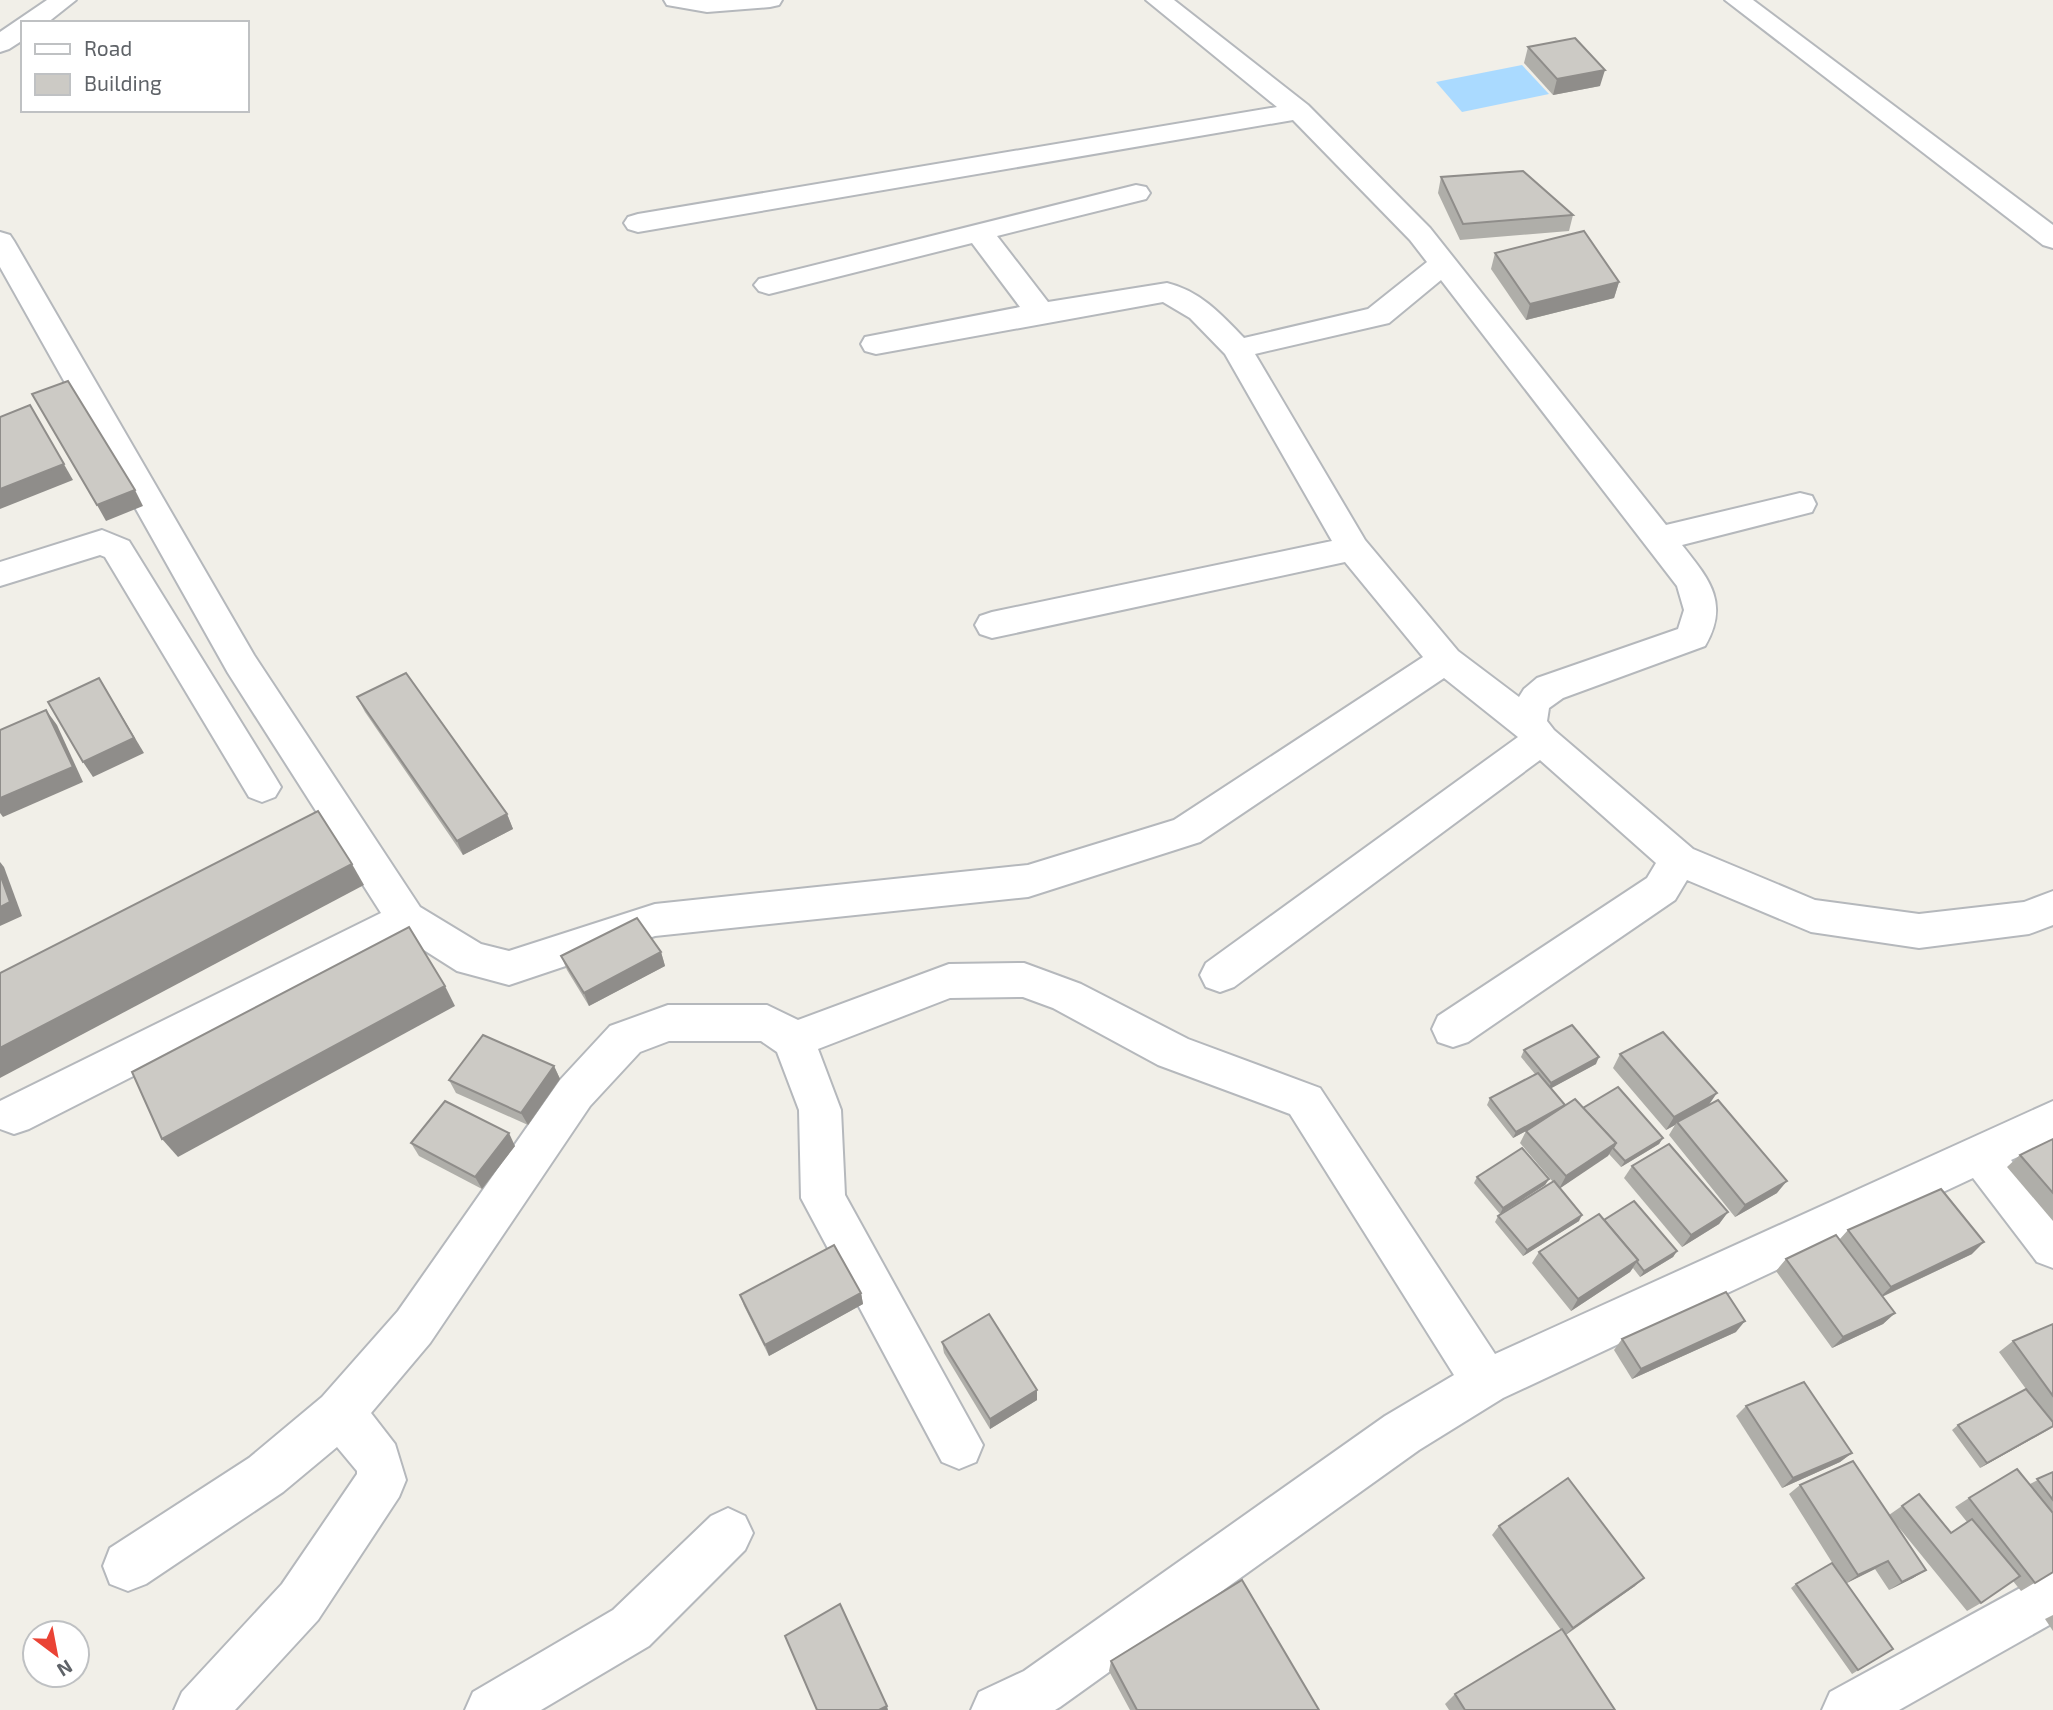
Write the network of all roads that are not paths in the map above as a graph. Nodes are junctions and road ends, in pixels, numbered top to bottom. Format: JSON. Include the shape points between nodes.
{"nodes":[{"id":1,"x":64,"y":0,"type":"edge"},
{"id":2,"x":676,"y":0,"type":"edge"},
{"id":3,"x":770,"y":0,"type":"edge"},
{"id":4,"x":1158,"y":0,"type":"edge"},
{"id":5,"x":1737,"y":0,"type":"edge"},
{"id":6,"x":33,"y":21,"type":"edge"},
{"id":7,"x":21,"y":29,"type":"edge"},
{"id":8,"x":0,"y":44,"type":"edge"},
{"id":9,"x":1299,"y":111,"type":"junction"},
{"id":10,"x":1136,"y":193,"type":"dead end"},
{"id":11,"x":638,"y":223,"type":"dead end"},
{"id":12,"x":979,"y":232,"type":"junction"},
{"id":13,"x":2053,"y":239,"type":"edge"},
{"id":14,"x":0,"y":241,"type":"edge"},
{"id":15,"x":1442,"y":264,"type":"junction"},
{"id":16,"x":769,"y":285,"type":"dead end"},
{"id":17,"x":1040,"y":313,"type":"junction"},
{"id":18,"x":876,"y":344,"type":"dead end"},
{"id":19,"x":1237,"y":349,"type":"junction"},
{"id":20,"x":1800,"y":504,"type":"dead end"},
{"id":21,"x":1657,"y":539,"type":"junction"},
{"id":22,"x":1353,"y":548,"type":"junction"},
{"id":23,"x":0,"y":574,"type":"edge"},
{"id":24,"x":992,"y":625,"type":"dead end"},
{"id":25,"x":1445,"y":660,"type":"junction"},
{"id":26,"x":1534,"y":732,"type":"junction"},
{"id":27,"x":262,"y":787,"type":"dead end"},
{"id":28,"x":1679,"y":860,"type":"junction"},
{"id":29,"x":2053,"y":907,"type":"edge"},
{"id":30,"x":406,"y":919,"type":"junction"},
{"id":31,"x":1220,"y":975,"type":"dead end"},
{"id":32,"x":1453,"y":1029,"type":"dead end"},
{"id":33,"x":780,"y":1031,"type":"junction"},
{"id":34,"x":14,"y":1115,"type":"dead end"},
{"id":35,"x":2053,"y":1120,"type":"edge"},
{"id":36,"x":1979,"y":1153,"type":"junction"},
{"id":37,"x":2053,"y":1247,"type":"edge"},
{"id":38,"x":1486,"y":1382,"type":"junction"},
{"id":39,"x":339,"y":1414,"type":"junction"},
{"id":40,"x":959,"y":1445,"type":"dead end"},
{"id":41,"x":728,"y":1533,"type":"dead end"},
{"id":42,"x":128,"y":1566,"type":"dead end"},
{"id":43,"x":2053,"y":1595,"type":"edge"},
{"id":44,"x":200,"y":1710,"type":"edge"},
{"id":45,"x":491,"y":1710,"type":"edge"},
{"id":46,"x":997,"y":1710,"type":"edge"},
{"id":47,"x":1848,"y":1710,"type":"edge"}],
"edges":[{"from":1,"to":6,"type":"street"},
{"from":2,"to":3,"type":"street","via":[[707,5]]},
{"from":4,"to":9,"type":"street"},
{"from":5,"to":13,"type":"street"},
{"from":7,"to":8,"type":"street"},
{"from":9,"to":11,"type":"street"},
{"from":9,"to":15,"type":"street","via":[[1420,234]]},
{"from":10,"to":12,"type":"street"},
{"from":12,"to":16,"type":"street"},
{"from":12,"to":17,"type":"street"},
{"from":14,"to":30,"type":"street","via":[[241,664]]},
{"from":15,"to":19,"type":"street","via":[[1378,316]]},
{"from":15,"to":21,"type":"street"},
{"from":17,"to":18,"type":"street"},
{"from":17,"to":19,"type":"street","via":[[1167,292],[1202,311]]},
{"from":19,"to":22,"type":"street"},
{"from":20,"to":21,"type":"street"},
{"from":21,"to":26,"type":"street","via":[[1693,583],[1701,610],[1693,637],[1550,688],[1535,697],[1530,707]]},
{"from":22,"to":24,"type":"street"},
{"from":22,"to":25,"type":"street"},
{"from":23,"to":27,"type":"street","via":[[102,542],[117,548]]},
{"from":25,"to":26,"type":"street"},
{"from":25,"to":30,"type":"street","via":[[1187,831],[1028,881],[655,920],[509,968],[471,959]]},
{"from":26,"to":28,"type":"street"},
{"from":26,"to":31,"type":"street"},
{"from":28,"to":29,"type":"street","via":[[1811,916],[1919,931],[2029,918]]},
{"from":28,"to":32,"type":"street","via":[[1661,889]]},
{"from":30,"to":34,"type":"street"},
{"from":33,"to":38,"type":"street","via":[[949,981],[1024,980],[1067,996],[1173,1052],[1305,1101]]},
{"from":33,"to":39,"type":"street","via":[[668,1023],[625,1039],[575,1093],[414,1327]]},
{"from":33,"to":40,"type":"street","via":[[820,1110],[822,1198]]},
{"from":35,"to":36,"type":"street"},
{"from":36,"to":37,"type":"street"},
{"from":36,"to":38,"type":"street"},
{"from":38,"to":46,"type":"street","via":[[1402,1433],[1042,1689]]},
{"from":39,"to":42,"type":"street","via":[[267,1475]]},
{"from":39,"to":44,"type":"street","via":[[377,1456],[382,1480],[300,1602]]},
{"from":41,"to":45,"type":"street","via":[[631,1628]]},
{"from":43,"to":47,"type":"street"}]}
